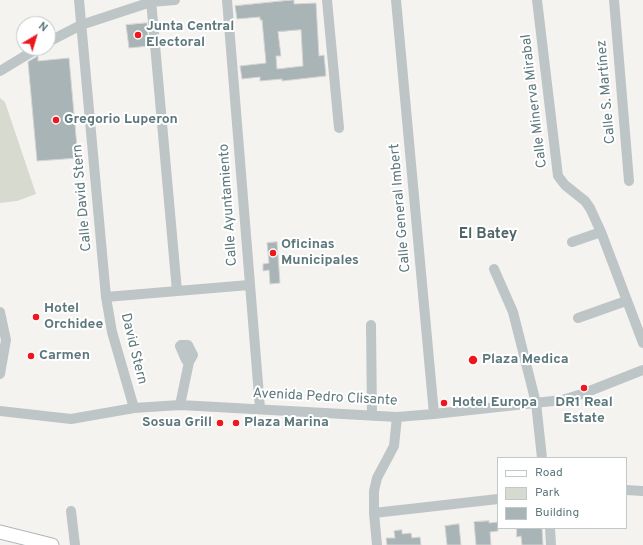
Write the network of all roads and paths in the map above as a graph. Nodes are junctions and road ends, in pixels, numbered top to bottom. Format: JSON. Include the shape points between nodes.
{"nodes":[{"id":1,"x":79,"y":0,"type":"edge"},
{"id":2,"x":175,"y":0,"type":"edge"},
{"id":3,"x":227,"y":0,"type":"edge"},
{"id":4,"x":327,"y":0,"type":"edge"},
{"id":5,"x":396,"y":0,"type":"edge"},
{"id":6,"x":537,"y":0,"type":"edge"},
{"id":7,"x":614,"y":0,"type":"edge"},
{"id":8,"x":151,"y":1,"type":"edge"},
{"id":9,"x":80,"y":25,"type":"junction"},
{"id":10,"x":56,"y":38,"type":"edge"},
{"id":11,"x":25,"y":56,"type":"edge"},
{"id":12,"x":0,"y":71,"type":"edge"},
{"id":13,"x":339,"y":128,"type":"dead end"},
{"id":14,"x":629,"y":181,"type":"dead end"},
{"id":15,"x":601,"y":232,"type":"junction"},
{"id":16,"x":572,"y":242,"type":"dead end"},
{"id":17,"x":494,"y":269,"type":"dead end"},
{"id":18,"x":249,"y":285,"type":"junction"},
{"id":19,"x":177,"y":291,"type":"junction"},
{"id":20,"x":106,"y":297,"type":"junction"},
{"id":21,"x":626,"y":301,"type":"junction"},
{"id":22,"x":0,"y":312,"type":"edge"},
{"id":23,"x":578,"y":318,"type":"dead end"},
{"id":24,"x":371,"y":325,"type":"dead end"},
{"id":25,"x":643,"y":343,"type":"edge"},
{"id":26,"x":189,"y":362,"type":"dead end"},
{"id":27,"x":643,"y":370,"type":"edge"},
{"id":28,"x":0,"y":374,"type":"edge"},
{"id":29,"x":536,"y":403,"type":"junction"},
{"id":30,"x":180,"y":404,"type":"junction"},
{"id":31,"x":134,"y":408,"type":"junction"},
{"id":32,"x":260,"y":408,"type":"junction"},
{"id":33,"x":0,"y":411,"type":"edge"},
{"id":34,"x":434,"y":414,"type":"junction"},
{"id":35,"x":372,"y":416,"type":"junction"},
{"id":36,"x":397,"y":417,"type":"junction"},
{"id":37,"x":542,"y":457,"type":"edge"},
{"id":38,"x":627,"y":490,"type":"edge"},
{"id":39,"x":643,"y":490,"type":"edge"},
{"id":40,"x":497,"y":499,"type":"edge"},
{"id":41,"x":71,"y":511,"type":"dead end"},
{"id":42,"x":374,"y":513,"type":"junction"},
{"id":43,"x":550,"y":529,"type":"edge"},
{"id":44,"x":0,"y":532,"type":"edge"},
{"id":45,"x":52,"y":545,"type":"edge"},
{"id":46,"x":76,"y":545,"type":"edge"},
{"id":47,"x":377,"y":545,"type":"edge"},
{"id":48,"x":552,"y":545,"type":"edge"}],
"edges":[{"from":1,"to":9,"type":"street","name":"Calle David Stern"},
{"from":2,"to":8,"type":"street"},
{"from":3,"to":18,"type":"street","name":"Calle Ayuntamiento"},
{"from":4,"to":13,"type":"street"},
{"from":5,"to":34,"type":"street","name":"Calle General Imbert"},
{"from":6,"to":15,"type":"street","name":"Calle Minerva Mirabal","via":[[558,176],[588,204]]},
{"from":7,"to":14,"type":"street","name":"Calle S. Martínez"},
{"from":8,"to":9,"type":"street"},
{"from":8,"to":19,"type":"street"},
{"from":9,"to":10,"type":"street"},
{"from":9,"to":20,"type":"street","name":"Calle David Stern"},
{"from":11,"to":12,"type":"street"},
{"from":15,"to":16,"type":"street"},
{"from":15,"to":21,"type":"street","name":"Calle Minerva Mirabal"},
{"from":17,"to":29,"type":"street","via":[[513,312]]},
{"from":18,"to":19,"type":"street"},
{"from":18,"to":32,"type":"street","name":"Calle Ayuntamiento"},
{"from":19,"to":20,"type":"street"},
{"from":20,"to":31,"type":"street","name":"David Stern","via":[[112,332]]},
{"from":21,"to":23,"type":"street"},
{"from":21,"to":25,"type":"street","name":"Calle Minerva Mirabal"},
{"from":22,"to":28,"type":"street","via":[[6,340]]},
{"from":24,"to":35,"type":"street"},
{"from":26,"to":30,"type":"street"},
{"from":27,"to":29,"type":"street","name":"Avenida Pedro Clisante","via":[[582,394],[562,400]]},
{"from":29,"to":34,"type":"street","name":"Avenida Pedro Clisante"},
{"from":29,"to":37,"type":"street"},
{"from":30,"to":31,"type":"street","name":"Avenida Pedro Clisante"},
{"from":30,"to":32,"type":"street","name":"Avenida Pedro Clisante"},
{"from":31,"to":33,"type":"street","name":"Avenida Pedro Clisante","via":[[72,419]]},
{"from":32,"to":35,"type":"street","name":"Avenida Pedro Clisante"},
{"from":34,"to":36,"type":"street","name":"Avenida Pedro Clisante"},
{"from":35,"to":36,"type":"street","name":"Avenida Pedro Clisante"},
{"from":36,"to":42,"type":"street","via":[[394,446],[375,485]]},
{"from":38,"to":39,"type":"street"},
{"from":40,"to":42,"type":"street"},
{"from":41,"to":46,"type":"street"},
{"from":42,"to":47,"type":"street"},
{"from":43,"to":48,"type":"street"},
{"from":44,"to":45,"type":"main road"}]}
